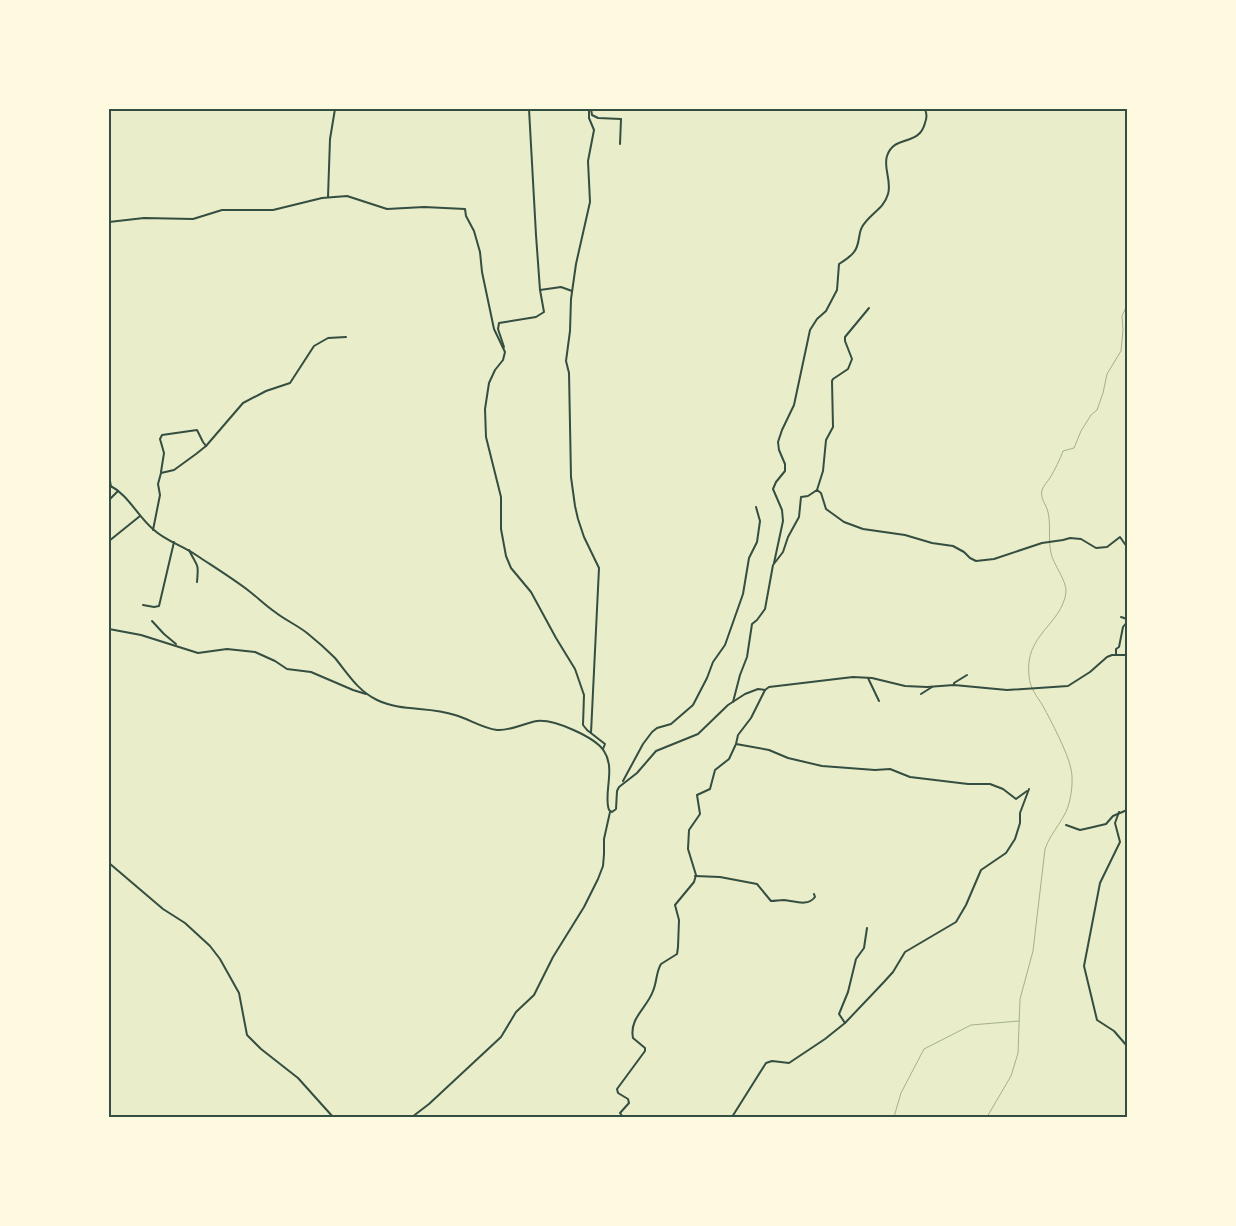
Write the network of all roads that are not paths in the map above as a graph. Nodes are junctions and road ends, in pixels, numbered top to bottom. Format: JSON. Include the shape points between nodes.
{"nodes":[{"id":1,"x":335,"y":109,"type":"edge"},
{"id":2,"x":529,"y":109,"type":"edge"},
{"id":3,"x":590,"y":109,"type":"edge"},
{"id":4,"x":925,"y":109,"type":"edge"},
{"id":5,"x":620,"y":144,"type":"dead end"},
{"id":6,"x":328,"y":197,"type":"junction"},
{"id":7,"x":109,"y":222,"type":"edge"},
{"id":8,"x":540,"y":290,"type":"junction"},
{"id":9,"x":572,"y":291,"type":"junction"},
{"id":10,"x":869,"y":308,"type":"dead end"},
{"id":11,"x":346,"y":337,"type":"dead end"},
{"id":12,"x":504,"y":346,"type":"junction"},
{"id":13,"x":206,"y":446,"type":"junction"},
{"id":14,"x":161,"y":473,"type":"junction"},
{"id":15,"x":109,"y":475,"type":"edge"},
{"id":16,"x":110,"y":486,"type":"edge"},
{"id":17,"x":118,"y":490,"type":"junction"},
{"id":18,"x":817,"y":490,"type":"junction"},
{"id":19,"x":109,"y":500,"type":"edge"},
{"id":20,"x":756,"y":507,"type":"dead end"},
{"id":21,"x":140,"y":516,"type":"junction"},
{"id":22,"x":153,"y":530,"type":"junction"},
{"id":23,"x":109,"y":540,"type":"edge"},
{"id":24,"x":174,"y":542,"type":"junction"},
{"id":25,"x":1127,"y":547,"type":"edge"},
{"id":26,"x":189,"y":550,"type":"junction"},
{"id":27,"x":773,"y":565,"type":"junction"},
{"id":28,"x":197,"y":582,"type":"dead end"},
{"id":29,"x":143,"y":606,"type":"dead end"},
{"id":30,"x":1121,"y":617,"type":"dead end"},
{"id":31,"x":1127,"y":620,"type":"edge"},
{"id":32,"x":152,"y":621,"type":"dead end"},
{"id":33,"x":109,"y":629,"type":"edge"},
{"id":34,"x":178,"y":645,"type":"junction"},
{"id":35,"x":1116,"y":654,"type":"junction"},
{"id":36,"x":1127,"y":655,"type":"edge"},
{"id":37,"x":967,"y":675,"type":"dead end"},
{"id":38,"x":868,"y":678,"type":"junction"},
{"id":39,"x":954,"y":686,"type":"junction"},
{"id":40,"x":932,"y":687,"type":"junction"},
{"id":41,"x":765,"y":690,"type":"junction"},
{"id":42,"x":368,"y":694,"type":"junction"},
{"id":43,"x":920,"y":694,"type":"dead end"},
{"id":44,"x":879,"y":701,"type":"dead end"},
{"id":45,"x":733,"y":702,"type":"junction"},
{"id":46,"x":591,"y":733,"type":"junction"},
{"id":47,"x":736,"y":744,"type":"junction"},
{"id":48,"x":603,"y":750,"type":"junction"},
{"id":49,"x":622,"y":783,"type":"junction"},
{"id":50,"x":1127,"y":810,"type":"edge"},
{"id":51,"x":610,"y":812,"type":"junction"},
{"id":52,"x":1119,"y":812,"type":"junction"},
{"id":53,"x":1066,"y":825,"type":"dead end"},
{"id":54,"x":109,"y":863,"type":"edge"},
{"id":55,"x":696,"y":876,"type":"junction"},
{"id":56,"x":814,"y":894,"type":"dead end"},
{"id":57,"x":867,"y":928,"type":"dead end"},
{"id":58,"x":845,"y":1023,"type":"junction"},
{"id":59,"x":1127,"y":1046,"type":"edge"},
{"id":60,"x":333,"y":1117,"type":"edge"},
{"id":61,"x":412,"y":1117,"type":"edge"},
{"id":62,"x":623,"y":1117,"type":"edge"},
{"id":63,"x":732,"y":1117,"type":"edge"}],
"edges":[{"from":1,"to":6,"type":"street","via":[[330,138]]},
{"from":2,"to":8,"type":"street"},
{"from":3,"to":5,"type":"street","via":[[598,118],[621,119]]},
{"from":3,"to":9,"type":"street","via":[[589,118],[594,130],[588,161],[590,202]]},
{"from":4,"to":27,"type":"street","via":[[927,115],[918,137],[896,144],[887,156],[888,195],[878,212],[862,227],[855,251],[839,264],[836,290],[826,311],[810,330],[794,405],[778,442],[786,471],[773,488],[783,521]]},
{"from":6,"to":7,"type":"street","via":[[279,210],[222,210],[193,219],[144,218]]},
{"from":6,"to":12,"type":"street","via":[[348,196],[387,209],[465,209],[480,252],[494,329]]},
{"from":8,"to":9,"type":"street","via":[[561,287]]},
{"from":8,"to":12,"type":"street","via":[[542,315],[499,323]]},
{"from":9,"to":46,"type":"street","via":[[566,361],[571,477],[578,519],[599,568]]},
{"from":10,"to":18,"type":"street","via":[[845,337],[852,359],[848,369],[832,381],[833,427],[826,440],[823,471]]},
{"from":11,"to":13,"type":"street","via":[[328,338],[314,346],[290,383],[243,403]]},
{"from":12,"to":46,"type":"street","via":[[505,356],[489,382],[485,409],[486,437],[500,497],[504,549],[511,568],[526,584],[575,668],[584,695],[583,725]]},
{"from":13,"to":14,"type":"street","via":[[174,470]]},
{"from":13,"to":14,"type":"street","via":[[197,430],[162,435]]},
{"from":14,"to":22,"type":"street"},
{"from":15,"to":16,"type":"street"},
{"from":16,"to":17,"type":"street"},
{"from":17,"to":19,"type":"street"},
{"from":17,"to":21,"type":"street"},
{"from":18,"to":25,"type":"street","via":[[821,492],[826,509],[844,522],[863,529],[953,546],[976,561],[1070,538],[1081,539],[1096,548],[1106,547],[1120,537]]},
{"from":18,"to":27,"type":"street","via":[[801,497],[799,517],[783,552]]},
{"from":20,"to":49,"type":"street","via":[[760,521],[757,542],[749,558],[744,594],[725,645],[713,662],[693,705],[670,724],[652,732]]},
{"from":21,"to":22,"type":"street"},
{"from":21,"to":23,"type":"street"},
{"from":22,"to":24,"type":"street"},
{"from":24,"to":26,"type":"street"},
{"from":24,"to":29,"type":"street","via":[[159,606]]},
{"from":26,"to":28,"type":"street","via":[[198,567]]},
{"from":26,"to":42,"type":"street","via":[[308,634]]},
{"from":27,"to":45,"type":"street","via":[[764,609],[752,624],[747,657]]},
{"from":30,"to":31,"type":"street"},
{"from":31,"to":35,"type":"street","via":[[1122,626]]},
{"from":32,"to":34,"type":"street"},
{"from":33,"to":34,"type":"street"},
{"from":34,"to":42,"type":"street","via":[[198,652],[231,649],[255,652],[287,669],[311,672]]},
{"from":35,"to":36,"type":"street"},
{"from":35,"to":39,"type":"street","via":[[1068,686],[1022,690]]},
{"from":37,"to":39,"type":"street","via":[[954,682]]},
{"from":38,"to":40,"type":"street","via":[[905,686]]},
{"from":38,"to":41,"type":"street","via":[[831,678],[770,686]]},
{"from":38,"to":44,"type":"street"},
{"from":39,"to":40,"type":"street"},
{"from":40,"to":43,"type":"street"},
{"from":41,"to":45,"type":"street","via":[[753,690]]},
{"from":41,"to":47,"type":"street"},
{"from":42,"to":48,"type":"street","via":[[395,706],[453,714],[495,730],[550,721],[575,730]]},
{"from":45,"to":49,"type":"street","via":[[698,734],[658,749]]},
{"from":46,"to":48,"type":"street","via":[[605,744]]},
{"from":47,"to":55,"type":"street","via":[[728,760],[714,770],[710,788],[697,795],[700,814],[689,828],[688,847]]},
{"from":47,"to":58,"type":"street","via":[[822,766],[890,769],[910,777],[990,784],[1003,788],[1016,799],[1029,789],[1014,839],[1006,853],[982,870],[956,922],[905,952],[889,976]]},
{"from":48,"to":51,"type":"street","via":[[609,768],[607,805]]},
{"from":49,"to":51,"type":"street","via":[[617,791],[616,809]]},
{"from":50,"to":52,"type":"street"},
{"from":51,"to":61,"type":"street","via":[[604,839],[604,859],[598,878],[534,995],[516,1012],[501,1038]]},
{"from":52,"to":53,"type":"street","via":[[1106,824],[1080,830]]},
{"from":52,"to":59,"type":"street","via":[[1115,822],[1120,839],[1100,883],[1084,970],[1097,1020],[1114,1031]]},
{"from":54,"to":60,"type":"street","via":[[163,909],[185,922],[210,946],[239,993],[247,1035],[298,1078]]},
{"from":55,"to":56,"type":"street","via":[[757,884],[771,901],[806,903],[812,901]]},
{"from":55,"to":62,"type":"street","via":[[692,886],[675,905],[679,920],[677,954],[659,966],[651,998],[633,1025],[634,1038],[646,1051],[617,1089],[629,1103],[620,1113]]},
{"from":57,"to":58,"type":"street","via":[[864,948],[856,959],[839,1014]]},
{"from":58,"to":63,"type":"street","via":[[792,1062],[766,1063]]}]}
